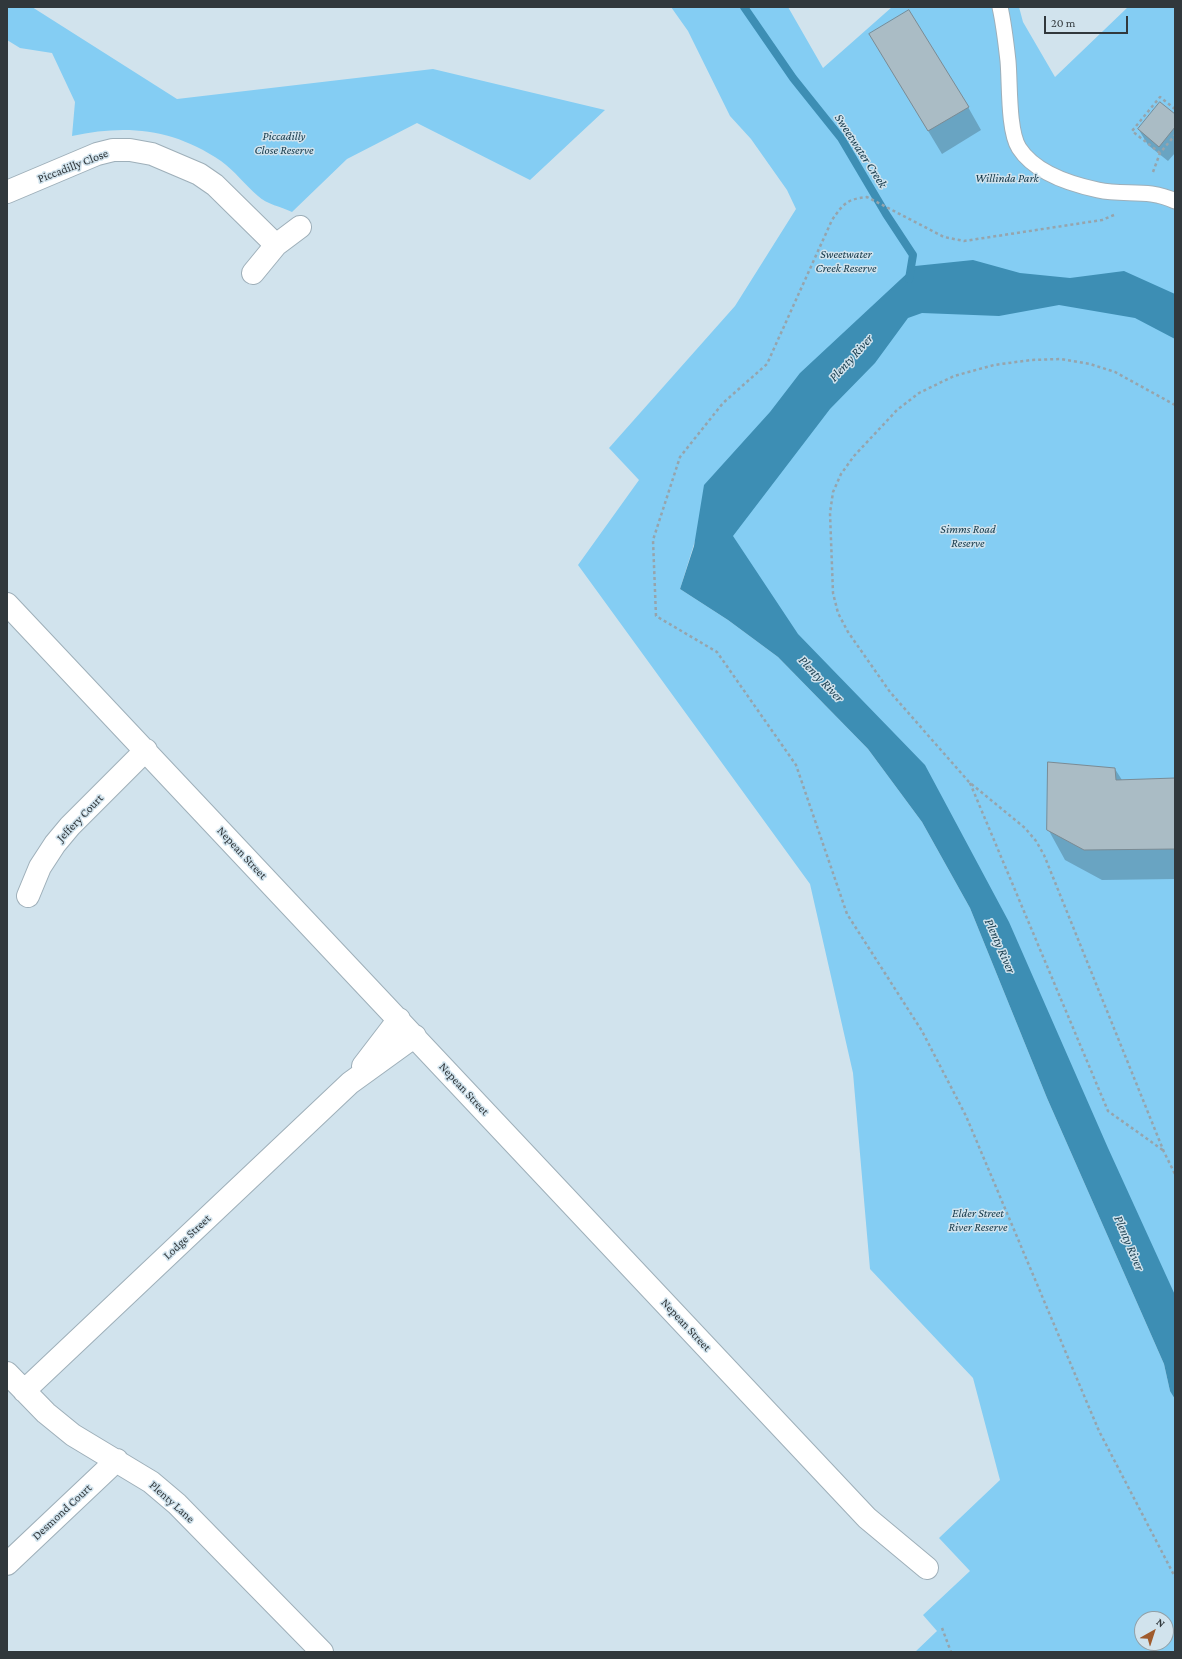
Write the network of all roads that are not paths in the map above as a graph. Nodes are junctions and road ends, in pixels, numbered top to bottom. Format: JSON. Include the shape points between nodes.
{"nodes":[{"id":1,"x":1000,"y":7,"type":"edge"},
{"id":2,"x":7,"y":192,"type":"edge"},
{"id":3,"x":1175,"y":201,"type":"edge"},
{"id":4,"x":300,"y":227,"type":"dead end"},
{"id":5,"x":276,"y":245,"type":"junction"},
{"id":6,"x":253,"y":273,"type":"dead end"},
{"id":7,"x":7,"y":604,"type":"edge"},
{"id":8,"x":146,"y":750,"type":"junction"},
{"id":9,"x":28,"y":896,"type":"dead end"},
{"id":10,"x":399,"y":1019,"type":"junction"},
{"id":11,"x":415,"y":1036,"type":"junction"},
{"id":12,"x":350,"y":1083,"type":"junction"},
{"id":13,"x":7,"y":1373,"type":"edge"},
{"id":14,"x":24,"y":1391,"type":"junction"},
{"id":15,"x":117,"y":1460,"type":"junction"},
{"id":16,"x":7,"y":1564,"type":"edge"},
{"id":17,"x":927,"y":1568,"type":"dead end"},
{"id":18,"x":322,"y":1652,"type":"edge"}],
"edges":[{"from":1,"to":3,"type":"lane","via":[[1008,61],[1013,132],[1018,148],[1046,172],[1062,180],[1097,190],[1116,193],[1140,192],[1165,196]]},
{"from":2,"to":5,"type":"street","name":"Piccadilly Close","via":[[97,154],[130,150],[152,154],[199,174],[215,185]]},
{"from":4,"to":5,"type":"street"},
{"from":5,"to":6,"type":"street"},
{"from":7,"to":8,"type":"street","name":"Nepean Street"},
{"from":8,"to":9,"type":"street","name":"Jeffery Court","via":[[55,844],[40,867]]},
{"from":8,"to":10,"type":"street","name":"Nepean Street"},
{"from":10,"to":11,"type":"street","name":"Nepean Street"},
{"from":10,"to":12,"type":"street","name":"Lodge Street"},
{"from":11,"to":12,"type":"street","name":"Lodge Street"},
{"from":11,"to":17,"type":"street","name":"Nepean Street","via":[[868,1518]]},
{"from":12,"to":14,"type":"street","name":"Lodge Street"},
{"from":13,"to":14,"type":"street","name":"Plenty Lane"},
{"from":14,"to":15,"type":"street","name":"Plenty Lane","via":[[74,1435]]},
{"from":15,"to":16,"type":"street","name":"Desmond Court"},
{"from":15,"to":18,"type":"street","name":"Plenty Lane","via":[[151,1482],[177,1504]]}]}
